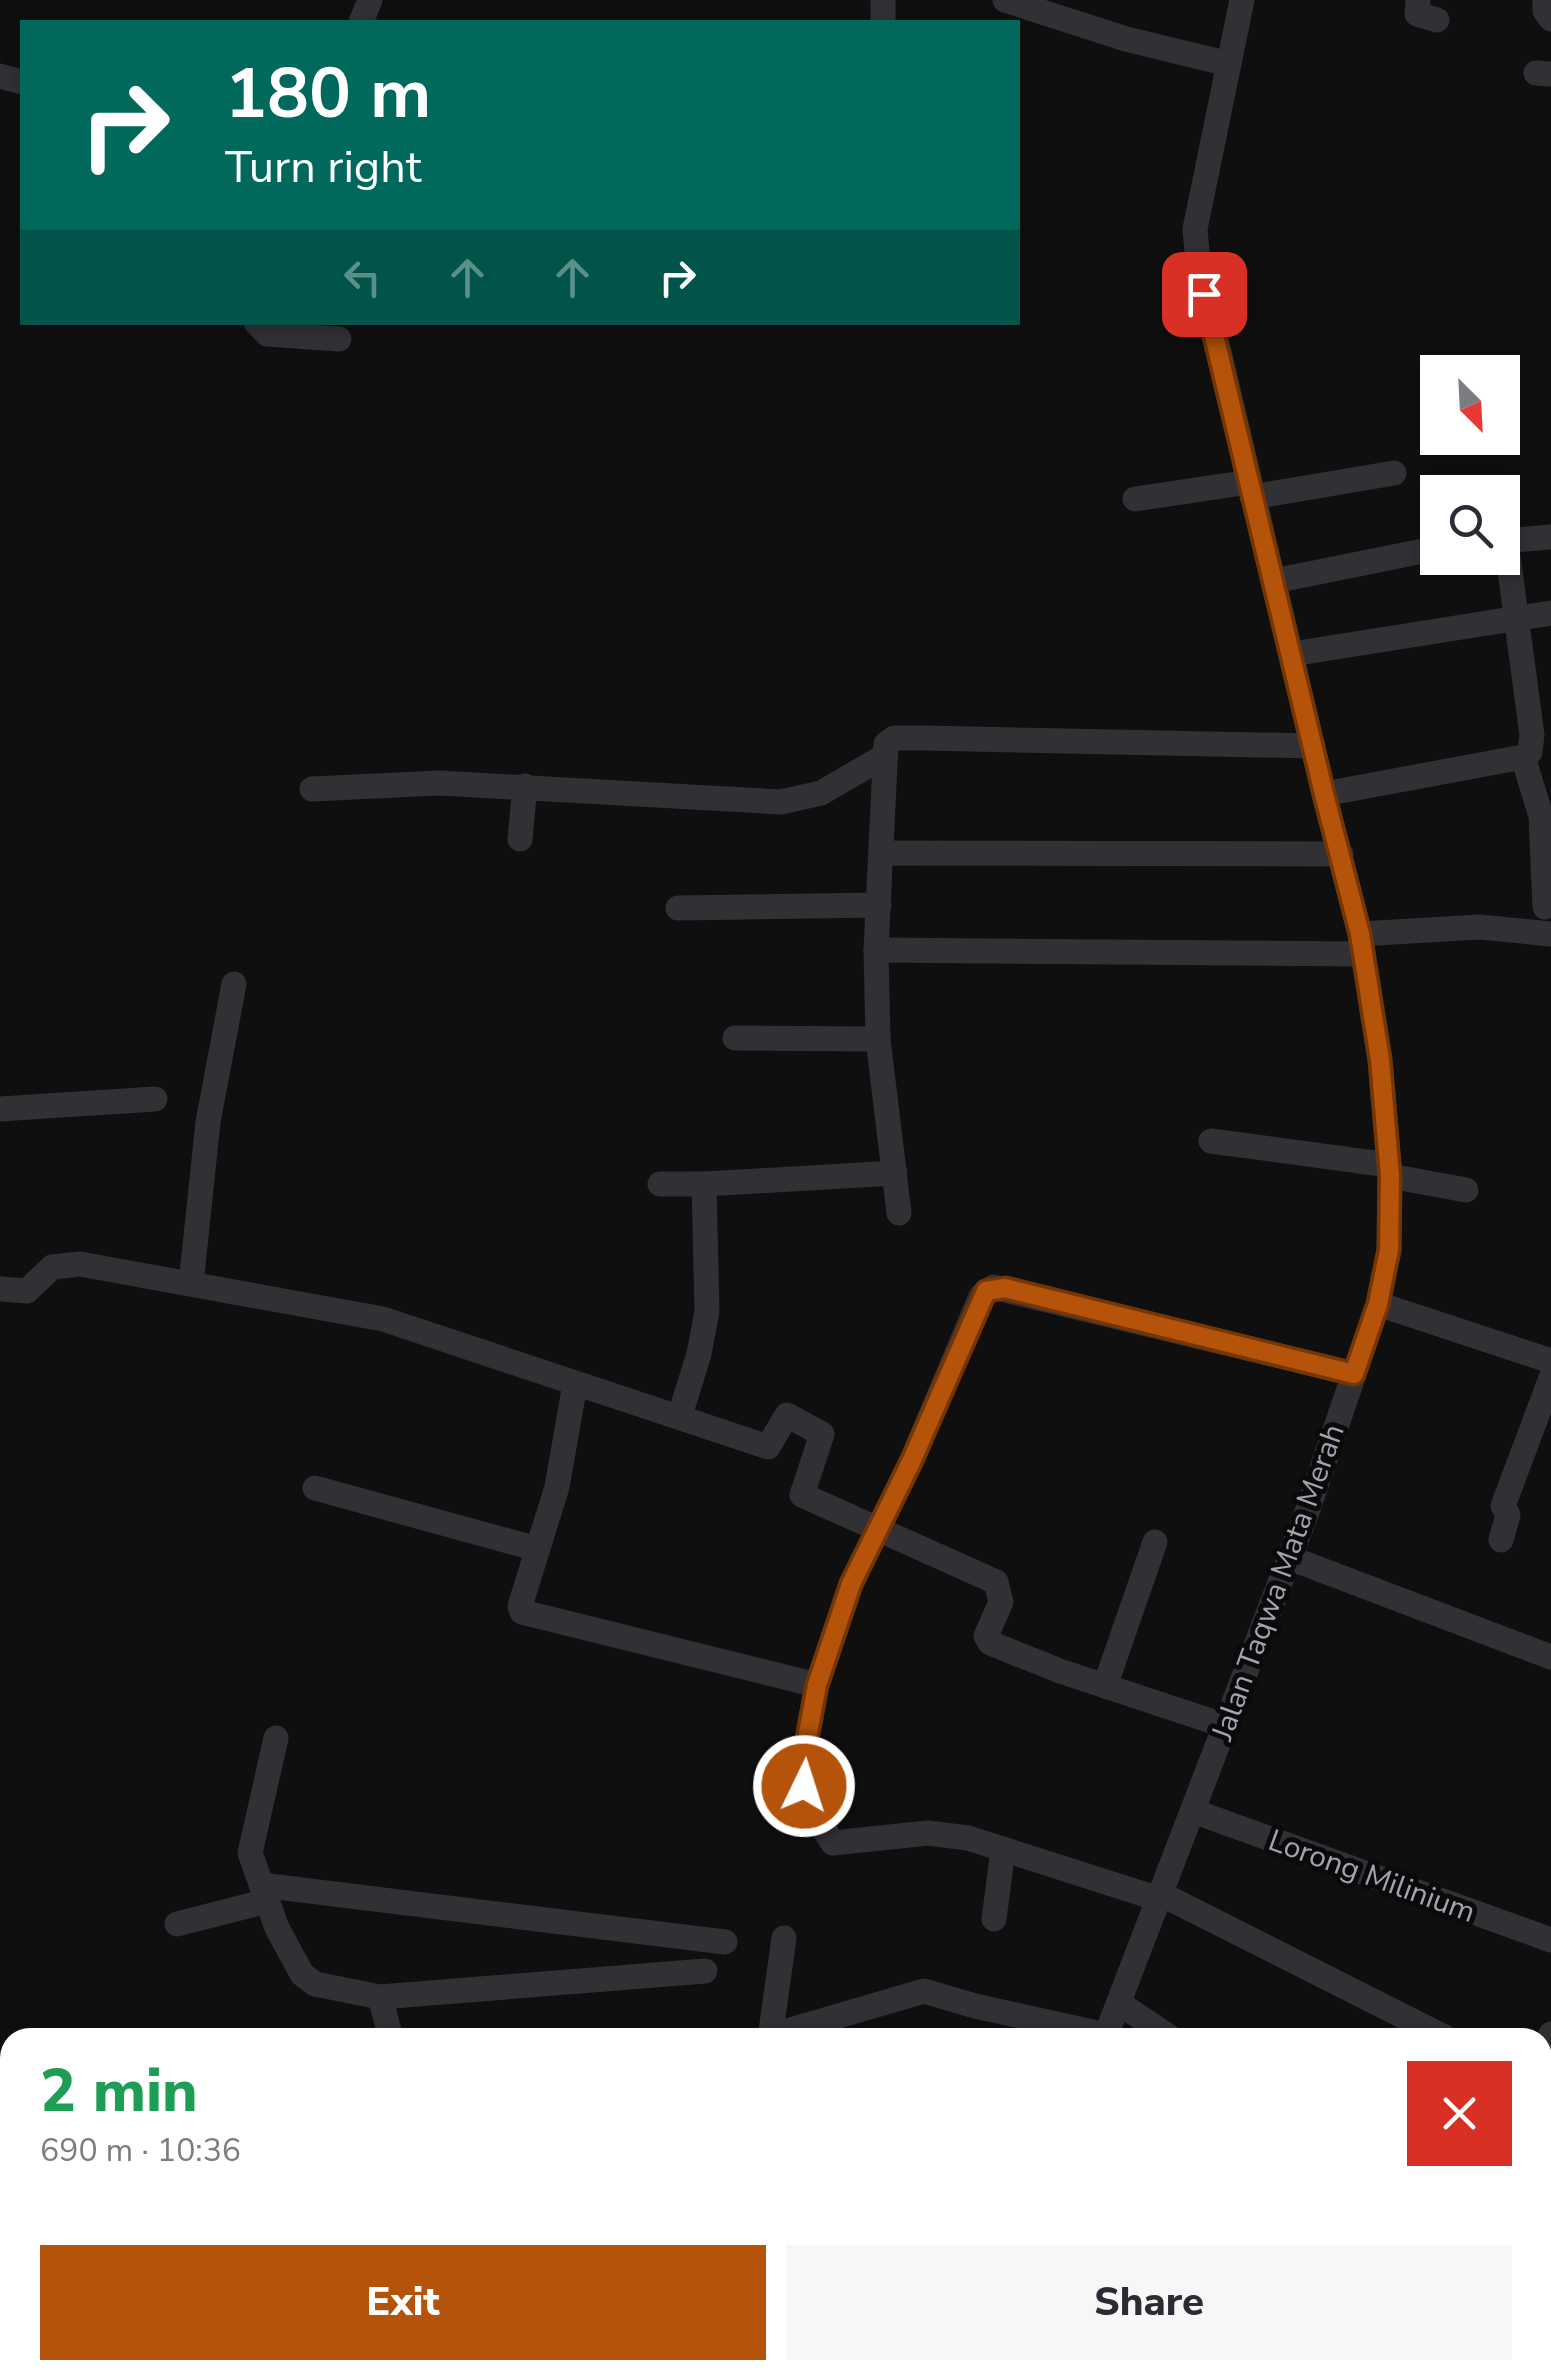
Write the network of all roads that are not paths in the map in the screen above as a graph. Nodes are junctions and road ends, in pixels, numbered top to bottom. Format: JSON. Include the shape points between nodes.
{"nodes":[{"id":1,"x":1005,"y":0,"type":"edge"},
{"id":2,"x":1242,"y":0,"type":"edge"},
{"id":3,"x":1418,"y":0,"type":"edge"},
{"id":4,"x":1545,"y":0,"type":"edge"},
{"id":5,"x":1551,"y":19,"type":"edge"},
{"id":6,"x":1437,"y":20,"type":"dead end"},
{"id":7,"x":1229,"y":64,"type":"junction"},
{"id":8,"x":259,"y":325,"type":"edge"},
{"id":9,"x":339,"y":339,"type":"dead end"},
{"id":10,"x":1394,"y":472,"type":"dead end"},
{"id":11,"x":1250,"y":489,"type":"junction"},
{"id":12,"x":1135,"y":499,"type":"dead end"},
{"id":13,"x":1551,"y":538,"type":"edge"},
{"id":14,"x":1520,"y":540,"type":"edge"},
{"id":15,"x":1420,"y":552,"type":"edge"},
{"id":16,"x":1509,"y":575,"type":"edge"},
{"id":17,"x":1274,"y":580,"type":"junction"},
{"id":18,"x":1551,"y":613,"type":"edge"},
{"id":19,"x":1516,"y":616,"type":"junction"},
{"id":20,"x":1292,"y":654,"type":"junction"},
{"id":21,"x":1312,"y":746,"type":"junction"},
{"id":22,"x":884,"y":757,"type":"junction"},
{"id":23,"x":1523,"y":758,"type":"junction"},
{"id":24,"x":526,"y":786,"type":"junction"},
{"id":25,"x":312,"y":789,"type":"dead end"},
{"id":26,"x":1324,"y":794,"type":"junction"},
{"id":27,"x":520,"y":840,"type":"dead end"},
{"id":28,"x":882,"y":853,"type":"junction"},
{"id":29,"x":1341,"y":854,"type":"junction"},
{"id":30,"x":879,"y":905,"type":"junction"},
{"id":31,"x":1545,"y":907,"type":"dead end"},
{"id":32,"x":678,"y":908,"type":"dead end"},
{"id":33,"x":1551,"y":934,"type":"edge"},
{"id":34,"x":1362,"y":944,"type":"junction"},
{"id":35,"x":876,"y":950,"type":"junction"},
{"id":36,"x":234,"y":984,"type":"dead end"},
{"id":37,"x":735,"y":1038,"type":"dead end"},
{"id":38,"x":878,"y":1039,"type":"junction"},
{"id":39,"x":155,"y":1099,"type":"dead end"},
{"id":40,"x":0,"y":1109,"type":"edge"},
{"id":41,"x":1211,"y":1141,"type":"dead end"},
{"id":42,"x":1389,"y":1171,"type":"junction"},
{"id":43,"x":895,"y":1173,"type":"junction"},
{"id":44,"x":660,"y":1184,"type":"dead end"},
{"id":45,"x":704,"y":1184,"type":"junction"},
{"id":46,"x":1466,"y":1190,"type":"dead end"},
{"id":47,"x":899,"y":1213,"type":"dead end"},
{"id":48,"x":203,"y":1286,"type":"junction"},
{"id":49,"x":0,"y":1289,"type":"edge"},
{"id":50,"x":1378,"y":1304,"type":"junction"},
{"id":51,"x":1551,"y":1361,"type":"edge"},
{"id":52,"x":1354,"y":1374,"type":"junction"},
{"id":53,"x":1551,"y":1378,"type":"edge"},
{"id":54,"x":575,"y":1384,"type":"junction"},
{"id":55,"x":680,"y":1415,"type":"junction"},
{"id":56,"x":316,"y":1488,"type":"dead end"},
{"id":57,"x":878,"y":1528,"type":"junction"},
{"id":58,"x":1501,"y":1540,"type":"dead end"},
{"id":59,"x":1154,"y":1542,"type":"dead end"},
{"id":60,"x":537,"y":1550,"type":"junction"},
{"id":61,"x":1290,"y":1558,"type":"junction"},
{"id":62,"x":1551,"y":1657,"type":"edge"},
{"id":63,"x":817,"y":1685,"type":"junction"},
{"id":64,"x":1104,"y":1686,"type":"junction"},
{"id":65,"x":1226,"y":1726,"type":"junction"},
{"id":66,"x":276,"y":1738,"type":"dead end"},
{"id":67,"x":1193,"y":1811,"type":"junction"},
{"id":68,"x":1003,"y":1850,"type":"junction"},
{"id":69,"x":264,"y":1893,"type":"junction"},
{"id":70,"x":1160,"y":1896,"type":"junction"},
{"id":71,"x":994,"y":1919,"type":"dead end"},
{"id":72,"x":177,"y":1924,"type":"dead end"},
{"id":73,"x":784,"y":1938,"type":"dead end"},
{"id":74,"x":1551,"y":1940,"type":"edge"},
{"id":75,"x":725,"y":1942,"type":"dead end"},
{"id":76,"x":705,"y":1971,"type":"dead end"},
{"id":77,"x":380,"y":1997,"type":"junction"},
{"id":78,"x":1119,"y":2003,"type":"junction"},
{"id":79,"x":388,"y":2028,"type":"edge"},
{"id":80,"x":771,"y":2028,"type":"edge"},
{"id":81,"x":800,"y":2028,"type":"edge"},
{"id":82,"x":1070,"y":2028,"type":"edge"},
{"id":83,"x":1108,"y":2028,"type":"edge"},
{"id":84,"x":1156,"y":2028,"type":"edge"},
{"id":85,"x":1426,"y":2028,"type":"edge"}],
"edges":[{"from":1,"to":7,"type":"street"},
{"from":2,"to":7,"type":"street","name":"Jalan Taqwa Mata Merah"},
{"from":3,"to":6,"type":"street","via":[[1416,12]]},
{"from":4,"to":5,"type":"street"},
{"from":7,"to":11,"type":"street","name":"Jalan Taqwa Mata Merah","via":[[1196,228],[1198,264]]},
{"from":8,"to":9,"type":"street","via":[[267,334]]},
{"from":10,"to":11,"type":"street"},
{"from":11,"to":12,"type":"street"},
{"from":11,"to":17,"type":"street","name":"Jalan Taqwa Mata Merah"},
{"from":13,"to":14,"type":"street"},
{"from":15,"to":17,"type":"street"},
{"from":16,"to":19,"type":"street"},
{"from":17,"to":20,"type":"street","name":"Jalan Taqwa Mata Merah"},
{"from":18,"to":19,"type":"street"},
{"from":19,"to":20,"type":"street"},
{"from":19,"to":23,"type":"street","via":[[1532,735]]},
{"from":20,"to":21,"type":"street","name":"Jalan Taqwa Mata Merah"},
{"from":21,"to":22,"type":"street","via":[[894,738]]},
{"from":21,"to":26,"type":"street","name":"Jalan Taqwa Mata Merah"},
{"from":22,"to":24,"type":"street","via":[[821,793],[781,802]]},
{"from":22,"to":28,"type":"street"},
{"from":23,"to":26,"type":"street"},
{"from":23,"to":31,"type":"street","via":[[1541,816]]},
{"from":24,"to":25,"type":"street"},
{"from":24,"to":27,"type":"street"},
{"from":26,"to":29,"type":"street","name":"Jalan Taqwa Mata Merah"},
{"from":28,"to":29,"type":"street"},
{"from":28,"to":30,"type":"street"},
{"from":29,"to":34,"type":"street","name":"Jalan Taqwa Mata Merah"},
{"from":30,"to":32,"type":"street"},
{"from":30,"to":35,"type":"street"},
{"from":33,"to":34,"type":"street","via":[[1480,927]]},
{"from":34,"to":35,"type":"street"},
{"from":34,"to":42,"type":"street","name":"Jalan Taqwa Mata Merah"},
{"from":35,"to":38,"type":"street"},
{"from":36,"to":48,"type":"street","via":[[208,1122]]},
{"from":37,"to":38,"type":"street"},
{"from":38,"to":43,"type":"street"},
{"from":39,"to":40,"type":"street"},
{"from":41,"to":42,"type":"street"},
{"from":42,"to":46,"type":"street"},
{"from":42,"to":50,"type":"street","name":"Jalan Taqwa Mata Merah","via":[[1389,1250]]},
{"from":43,"to":45,"type":"street"},
{"from":43,"to":47,"type":"street"},
{"from":44,"to":45,"type":"street"},
{"from":45,"to":55,"type":"street","via":[[707,1311]]},
{"from":48,"to":49,"type":"street","via":[[80,1264],[52,1267],[22,1292]]},
{"from":48,"to":54,"type":"street","via":[[383,1319]]},
{"from":50,"to":51,"type":"street"},
{"from":50,"to":52,"type":"street","name":"Jalan Taqwa Mata Merah"},
{"from":52,"to":57,"type":"street","via":[[993,1288],[981,1296]]},
{"from":52,"to":61,"type":"street","name":"Jalan Taqwa Mata Merah"},
{"from":53,"to":58,"type":"street","via":[[1503,1506],[1508,1516]]},
{"from":54,"to":55,"type":"street"},
{"from":54,"to":60,"type":"street","via":[[557,1487]]},
{"from":55,"to":57,"type":"street","via":[[768,1446],[787,1415],[822,1434],[802,1495]]},
{"from":56,"to":60,"type":"street"},
{"from":57,"to":63,"type":"street"},
{"from":57,"to":64,"type":"street","via":[[996,1582],[1002,1602],[986,1636],[990,1643]]},
{"from":59,"to":64,"type":"street"},
{"from":60,"to":63,"type":"street","via":[[520,1606],[524,1612]]},
{"from":61,"to":62,"type":"street"},
{"from":61,"to":65,"type":"street","name":"Jalan Taqwa Mata Merah"},
{"from":63,"to":68,"type":"street","via":[[801,1771],[834,1843],[928,1833]]},
{"from":64,"to":65,"type":"street"},
{"from":65,"to":67,"type":"street","name":"Jalan Taqwa Mata Merah"},
{"from":66,"to":69,"type":"street","via":[[250,1854]]},
{"from":67,"to":70,"type":"street","name":"Jalan Taqwa Mata Merah"},
{"from":67,"to":74,"type":"street","name":"Lorong Milinium"},
{"from":68,"to":70,"type":"street"},
{"from":68,"to":71,"type":"street"},
{"from":69,"to":72,"type":"street"},
{"from":69,"to":75,"type":"street"},
{"from":69,"to":77,"type":"street","via":[[302,1974],[315,1984]]},
{"from":70,"to":78,"type":"street","name":"Jalan Taqwa Mata Merah"},
{"from":70,"to":85,"type":"street"},
{"from":73,"to":80,"type":"street"},
{"from":76,"to":77,"type":"street"},
{"from":77,"to":79,"type":"street"},
{"from":78,"to":83,"type":"street","name":"Jalan Taqwa Mata Merah"},
{"from":78,"to":84,"type":"street"},
{"from":81,"to":82,"type":"street","via":[[924,1991]]}]}
